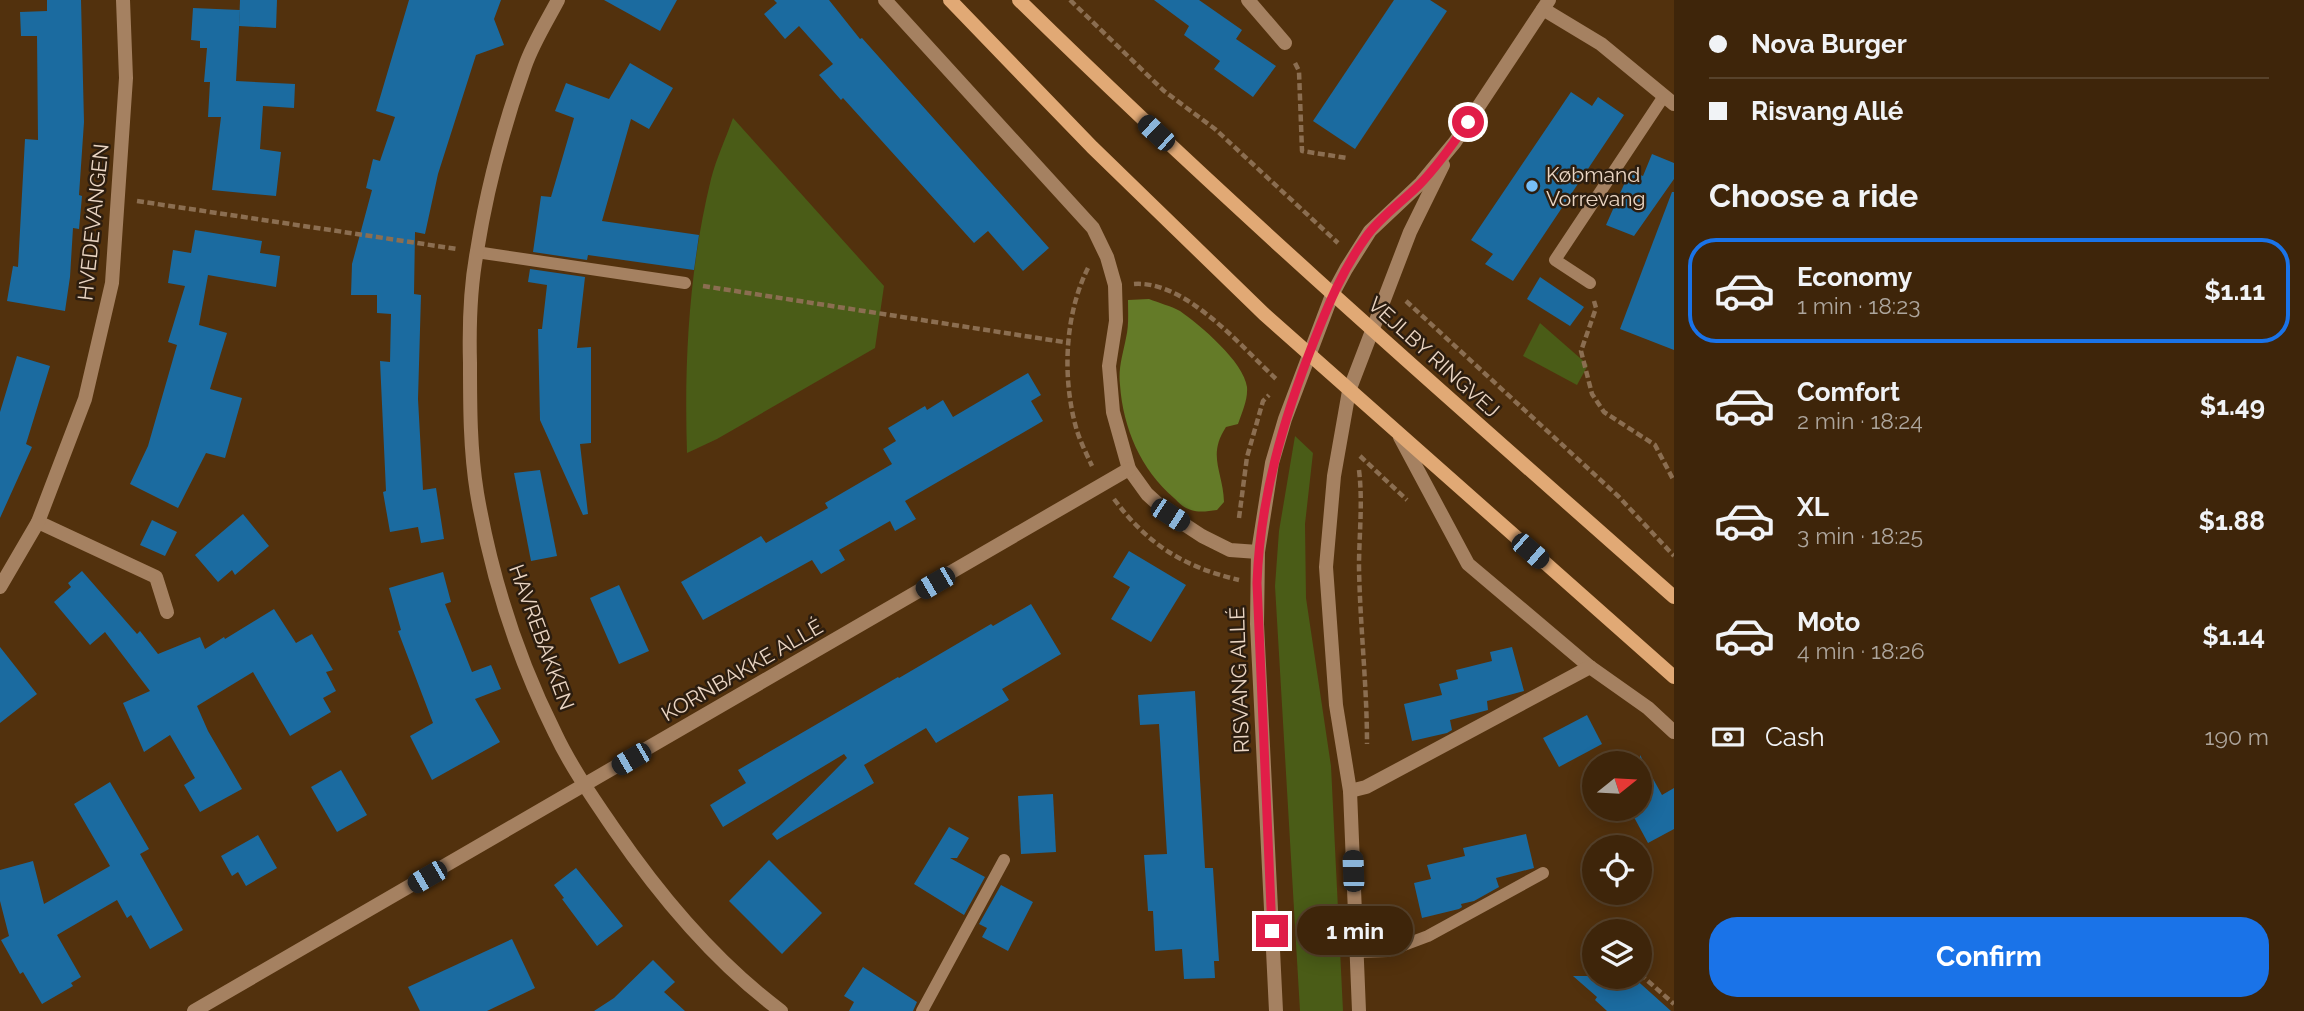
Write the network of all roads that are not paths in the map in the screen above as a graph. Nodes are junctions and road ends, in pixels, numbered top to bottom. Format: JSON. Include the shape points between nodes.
{"nodes":[{"id":1,"x":123,"y":0,"type":"edge"},
{"id":2,"x":558,"y":0,"type":"edge"},
{"id":3,"x":885,"y":0,"type":"edge"},
{"id":4,"x":950,"y":0,"type":"edge"},
{"id":5,"x":1019,"y":0,"type":"edge"},
{"id":6,"x":1248,"y":0,"type":"edge"},
{"id":7,"x":1546,"y":5,"type":"edge"},
{"id":8,"x":1285,"y":43,"type":"road end"},
{"id":9,"x":1669,"y":100,"type":"edge"},
{"id":10,"x":1455,"y":142,"type":"junction"},
{"id":11,"x":476,"y":251,"type":"junction"},
{"id":12,"x":685,"y":283,"type":"road end"},
{"id":13,"x":1590,"y":283,"type":"road end"},
{"id":14,"x":1332,"y":295,"type":"junction"},
{"id":15,"x":1372,"y":331,"type":"junction"},
{"id":16,"x":1308,"y":355,"type":"junction"},
{"id":17,"x":1349,"y":391,"type":"junction"},
{"id":18,"x":1400,"y":437,"type":"junction"},
{"id":19,"x":1129,"y":469,"type":"junction"},
{"id":20,"x":38,"y":522,"type":"junction"},
{"id":21,"x":1258,"y":552,"type":"junction"},
{"id":22,"x":0,"y":587,"type":"edge"},
{"id":23,"x":1674,"y":597,"type":"edge"},
{"id":24,"x":167,"y":612,"type":"dead end"},
{"id":25,"x":1590,"y":667,"type":"junction"},
{"id":26,"x":1674,"y":677,"type":"edge"},
{"id":27,"x":1674,"y":732,"type":"edge"},
{"id":28,"x":584,"y":786,"type":"junction"},
{"id":29,"x":1350,"y":791,"type":"junction"},
{"id":30,"x":1004,"y":860,"type":"dead end"},
{"id":31,"x":1543,"y":873,"type":"dead end"},
{"id":32,"x":1356,"y":952,"type":"junction"},
{"id":33,"x":779,"y":1010,"type":"edge"},
{"id":34,"x":194,"y":1011,"type":"edge"},
{"id":35,"x":922,"y":1011,"type":"edge"},
{"id":36,"x":1276,"y":1011,"type":"edge"},
{"id":37,"x":1359,"y":1011,"type":"edge"}],
"edges":[{"from":1,"to":20,"type":"street","name":"HVEDEVANGEN","via":[[126,78],[112,283],[85,399]]},
{"from":2,"to":11,"type":"street","name":"HAVREBAKKEN","via":[[526,63],[497,155]]},
{"from":3,"to":19,"type":"street","via":[[1093,228],[1115,285],[1109,366],[1113,412]]},
{"from":4,"to":16,"type":"main road","via":[[1091,147]]},
{"from":5,"to":14,"type":"main road","name":"VEJLBY RINGVEJ"},
{"from":6,"to":8,"type":"street"},
{"from":7,"to":9,"type":"street"},
{"from":7,"to":10,"type":"street"},
{"from":9,"to":13,"type":"lane","via":[[1555,260]]},
{"from":10,"to":14,"type":"street","name":"RISVANG ALLÉ","via":[[1421,183],[1370,231]]},
{"from":10,"to":15,"type":"street","via":[[1410,232]]},
{"from":11,"to":12,"type":"lane"},
{"from":11,"to":28,"type":"street","name":"HAVREBAKKEN","via":[[469,321],[477,492],[499,588],[531,681]]},
{"from":14,"to":15,"type":"main road","name":"VEJLBY RINGVEJ"},
{"from":14,"to":16,"type":"street","name":"RISVANG ALLÉ"},
{"from":15,"to":17,"type":"street"},
{"from":15,"to":23,"type":"main road","name":"VEJLBY RINGVEJ"},
{"from":16,"to":17,"type":"main road"},
{"from":16,"to":21,"type":"street","name":"RISVANG ALLÉ","via":[[1272,463]]},
{"from":17,"to":18,"type":"main road"},
{"from":17,"to":29,"type":"street","via":[[1334,476],[1326,567],[1336,705]]},
{"from":18,"to":25,"type":"street","via":[[1468,564]]},
{"from":18,"to":26,"type":"main road"},
{"from":19,"to":21,"type":"street","via":[[1147,494],[1191,529],[1230,550]]},
{"from":19,"to":28,"type":"street","name":"KORNBAKKE ALLÉ"},
{"from":20,"to":22,"type":"street","name":"HVEDEVANGEN"},
{"from":20,"to":24,"type":"street","via":[[156,577]]},
{"from":21,"to":36,"type":"street","name":"RISVANG ALLÉ","via":[[1257,624]]},
{"from":25,"to":27,"type":"street"},
{"from":25,"to":29,"type":"street","via":[[1366,787]]},
{"from":28,"to":33,"type":"street","name":"HAVREBAKKEN","via":[[674,909]]},
{"from":28,"to":34,"type":"street","name":"KORNBAKKE ALLÉ"},
{"from":29,"to":32,"type":"street"},
{"from":30,"to":35,"type":"lane"},
{"from":31,"to":32,"type":"lane","via":[[1428,936],[1388,951]]},
{"from":32,"to":37,"type":"street"}]}
